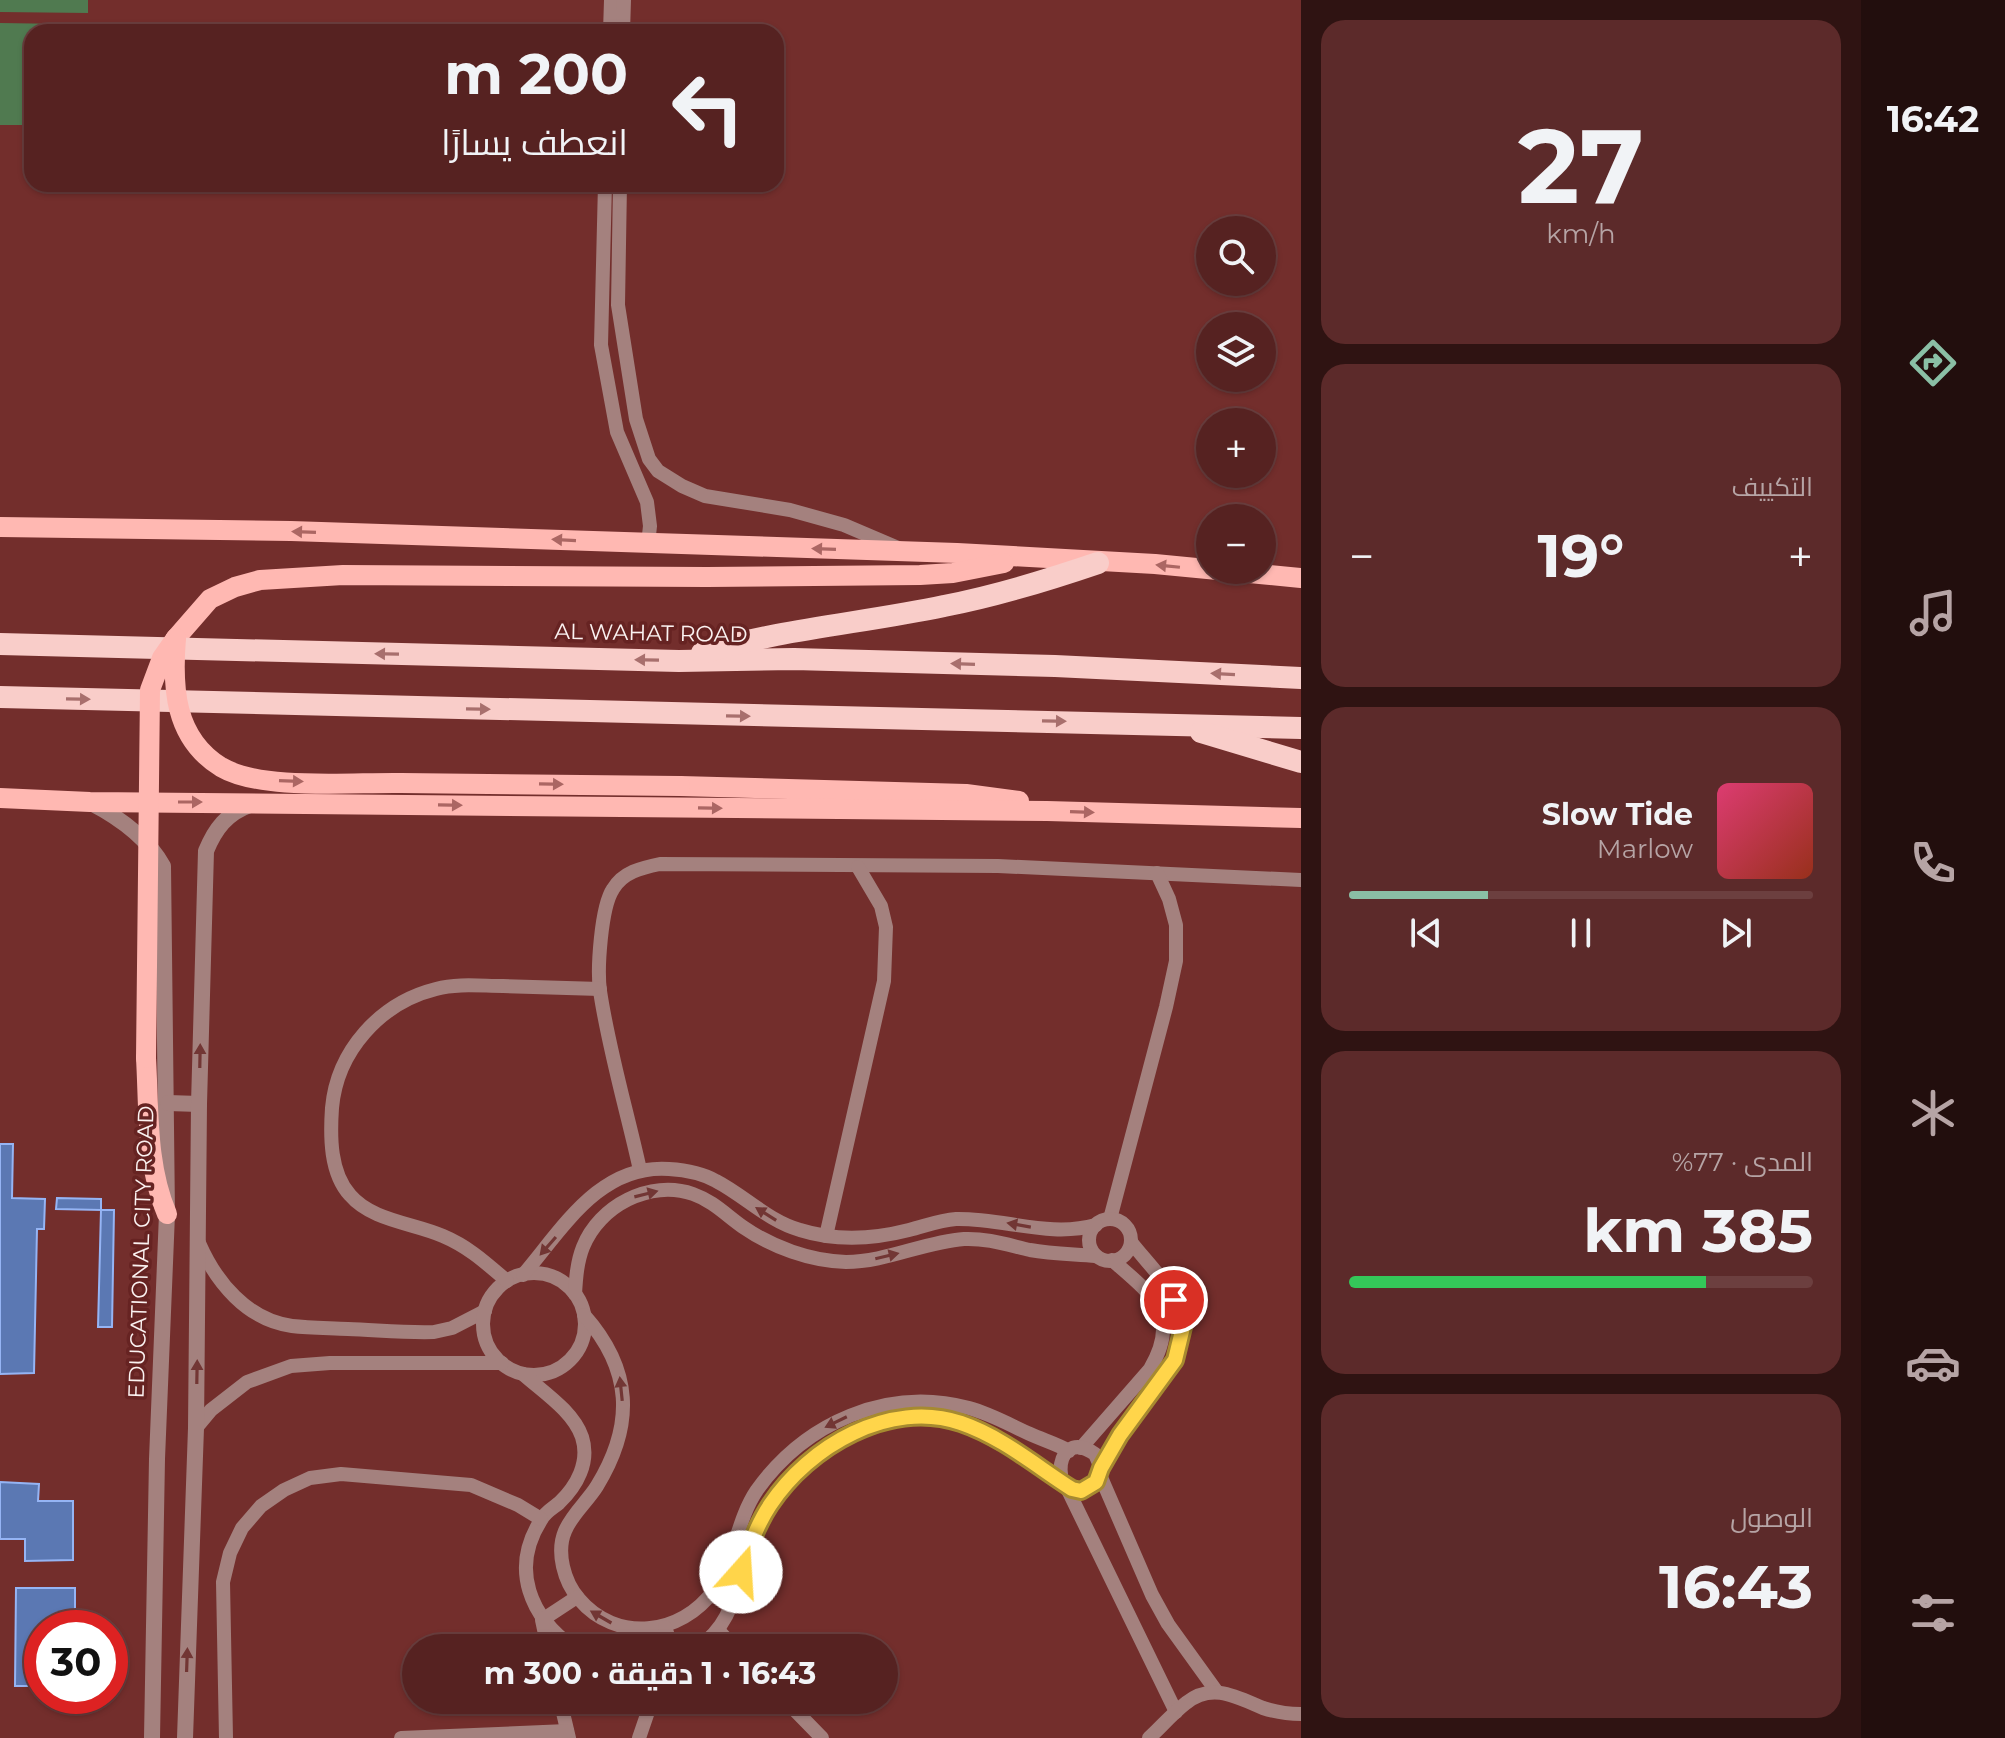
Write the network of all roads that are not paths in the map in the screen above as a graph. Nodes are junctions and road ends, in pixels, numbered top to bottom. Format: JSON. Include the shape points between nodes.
{"nodes":[{"id":1,"x":611,"y":0,"type":"edge"},
{"id":2,"x":624,"y":0,"type":"edge"},
{"id":3,"x":610,"y":24,"type":"edge"},
{"id":4,"x":623,"y":24,"type":"edge"},
{"id":5,"x":605,"y":192,"type":"edge"},
{"id":6,"x":620,"y":192,"type":"edge"},
{"id":7,"x":0,"y":527,"type":"edge"},
{"id":8,"x":648,"y":544,"type":"junction"},
{"id":9,"x":905,"y":551,"type":"junction"},
{"id":10,"x":1027,"y":556,"type":"junction"},
{"id":11,"x":1098,"y":563,"type":"junction"},
{"id":12,"x":1301,"y":578,"type":"edge"},
{"id":13,"x":176,"y":638,"type":"junction"},
{"id":14,"x":0,"y":644,"type":"edge"},
{"id":15,"x":679,"y":661,"type":"junction"},
{"id":16,"x":1301,"y":678,"type":"edge"},
{"id":17,"x":0,"y":697,"type":"edge"},
{"id":18,"x":1173,"y":724,"type":"junction"},
{"id":19,"x":1301,"y":728,"type":"edge"},
{"id":20,"x":1301,"y":762,"type":"edge"},
{"id":21,"x":0,"y":798,"type":"edge"},
{"id":22,"x":90,"y":802,"type":"junction"},
{"id":23,"x":256,"y":802,"type":"junction"},
{"id":24,"x":1047,"y":811,"type":"junction"},
{"id":25,"x":1301,"y":818,"type":"edge"},
{"id":26,"x":858,"y":867,"type":"junction"},
{"id":27,"x":1157,"y":873,"type":"junction"},
{"id":28,"x":1301,"y":880,"type":"edge"},
{"id":29,"x":600,"y":989,"type":"junction"},
{"id":30,"x":168,"y":1103,"type":"junction"},
{"id":31,"x":199,"y":1104,"type":"junction"},
{"id":32,"x":640,"y":1170,"type":"junction"},
{"id":33,"x":716,"y":1181,"type":"junction"},
{"id":34,"x":706,"y":1200,"type":"junction"},
{"id":35,"x":167,"y":1214,"type":"junction"},
{"id":36,"x":1110,"y":1219,"type":"junction"},
{"id":37,"x":983,"y":1221,"type":"junction"},
{"id":38,"x":1096,"y":1225,"type":"junction"},
{"id":39,"x":826,"y":1236,"type":"junction"},
{"id":40,"x":978,"y":1239,"type":"junction"},
{"id":41,"x":1131,"y":1242,"type":"junction"},
{"id":42,"x":199,"y":1243,"type":"junction"},
{"id":43,"x":1096,"y":1256,"type":"junction"},
{"id":44,"x":1112,"y":1260,"type":"junction"},
{"id":45,"x":523,"y":1275,"type":"junction"},
{"id":46,"x":507,"y":1281,"type":"junction"},
{"id":47,"x":575,"y":1294,"type":"junction"},
{"id":48,"x":485,"y":1311,"type":"junction"},
{"id":49,"x":584,"y":1315,"type":"junction"},
{"id":50,"x":502,"y":1363,"type":"junction"},
{"id":51,"x":523,"y":1374,"type":"junction"},
{"id":52,"x":196,"y":1428,"type":"junction"},
{"id":53,"x":1075,"y":1449,"type":"junction"},
{"id":54,"x":1100,"y":1472,"type":"junction"},
{"id":55,"x":771,"y":1473,"type":"junction"},
{"id":56,"x":1063,"y":1483,"type":"junction"},
{"id":57,"x":785,"y":1485,"type":"junction"},
{"id":58,"x":541,"y":1519,"type":"junction"},
{"id":59,"x":577,"y":1597,"type":"junction"},
{"id":60,"x":542,"y":1620,"type":"junction"},
{"id":61,"x":665,"y":1627,"type":"junction"},
{"id":62,"x":718,"y":1630,"type":"junction"},
{"id":63,"x":545,"y":1634,"type":"edge"},
{"id":64,"x":555,"y":1634,"type":"edge"},
{"id":65,"x":667,"y":1634,"type":"edge"},
{"id":66,"x":713,"y":1634,"type":"edge"},
{"id":67,"x":722,"y":1634,"type":"edge"},
{"id":68,"x":1217,"y":1692,"type":"junction"},
{"id":69,"x":1176,"y":1712,"type":"junction"},
{"id":70,"x":563,"y":1714,"type":"edge"},
{"id":71,"x":647,"y":1714,"type":"edge"},
{"id":72,"x":799,"y":1714,"type":"edge"},
{"id":73,"x":1301,"y":1714,"type":"edge"},
{"id":74,"x":568,"y":1735,"type":"edge"},
{"id":75,"x":1153,"y":1736,"type":"edge"},
{"id":76,"x":152,"y":1738,"type":"edge"},
{"id":77,"x":185,"y":1738,"type":"edge"},
{"id":78,"x":226,"y":1738,"type":"edge"},
{"id":79,"x":401,"y":1738,"type":"edge"},
{"id":80,"x":639,"y":1738,"type":"edge"},
{"id":81,"x":822,"y":1738,"type":"edge"}],
"edges":[{"from":1,"to":3,"type":"street"},
{"from":2,"to":4,"type":"street"},
{"from":5,"to":8,"type":"street","via":[[601,345],[617,432],[647,502]]},
{"from":6,"to":9,"type":"street","via":[[618,305],[636,419],[658,471],[705,496],[790,510],[844,525]]},
{"from":8,"to":7,"type":"main road","one_way":true},
{"from":9,"to":8,"type":"main road","one_way":true},
{"from":9,"to":10,"type":"main road"},
{"from":10,"to":11,"type":"main road"},
{"from":10,"to":13,"type":"main road","via":[[953,573],[343,575],[260,580],[210,599]]},
{"from":12,"to":11,"type":"main road","one_way":true},
{"from":11,"to":15,"type":"highway","via":[[975,599],[752,640]]},
{"from":13,"to":24,"type":"main road","one_way":true,"bridge":true,"via":[[174,684],[184,724],[197,747],[243,777],[966,794]]},
{"from":13,"to":35,"type":"main road","bridge":true,"via":[[150,690],[146,1058],[153,1163]]},
{"from":15,"to":14,"type":"highway","name":"AL WAHAT ROAD","one_way":true},
{"from":16,"to":15,"type":"highway","name":"AL WAHAT ROAD","one_way":true,"via":[[871,661]]},
{"from":17,"to":18,"type":"highway","one_way":true},
{"from":18,"to":19,"type":"highway"},
{"from":18,"to":20,"type":"highway"},
{"from":21,"to":22,"type":"main road"},
{"from":22,"to":23,"type":"main road","one_way":true},
{"from":22,"to":30,"type":"street","name":"EDUCATIONAL CITY ROAD","via":[[142,836],[163,866]]},
{"from":23,"to":24,"type":"main road","one_way":true},
{"from":31,"to":23,"type":"street","one_way":true,"via":[[206,851],[224,820]]},
{"from":24,"to":25,"type":"main road","one_way":true},
{"from":26,"to":27,"type":"street"},
{"from":26,"to":29,"type":"street","via":[[660,864],[626,875],[614,886],[603,917]]},
{"from":26,"to":39,"type":"street","via":[[881,906],[886,927],[884,981]]},
{"from":27,"to":28,"type":"street"},
{"from":27,"to":36,"type":"street","via":[[1176,925],[1176,961]]},
{"from":29,"to":32,"type":"street"},
{"from":29,"to":46,"type":"street","via":[[463,985],[413,996],[359,1038],[335,1088],[331,1139],[349,1195],[378,1214],[472,1250]]},
{"from":30,"to":31,"type":"street"},
{"from":30,"to":35,"type":"street","name":"EDUCATIONAL CITY ROAD"},
{"from":31,"to":42,"type":"street"},
{"from":32,"to":33,"type":"street","via":[[679,1169]]},
{"from":32,"to":45,"type":"street","one_way":true,"via":[[591,1196]]},
{"from":33,"to":34,"type":"street"},
{"from":39,"to":33,"type":"street","one_way":true,"via":[[772,1219]]},
{"from":34,"to":40,"type":"street","one_way":true,"via":[[760,1238],[827,1260],[865,1260]]},
{"from":47,"to":34,"type":"street","one_way":true,"via":[[583,1245],[615,1207],[635,1196],[671,1190]]},
{"from":35,"to":76,"type":"street","name":"EDUCATIONAL CITY ROAD"},
{"from":36,"to":38,"type":"street"},
{"from":36,"to":41,"type":"street","via":[[1123,1224]]},
{"from":38,"to":37,"type":"street","one_way":true,"via":[[1053,1230]]},
{"from":37,"to":39,"type":"street","via":[[941,1221],[875,1237]]},
{"from":37,"to":40,"type":"street"},
{"from":38,"to":43,"type":"street","via":[[1089,1240]]},
{"from":40,"to":43,"type":"street"},
{"from":41,"to":44,"type":"street","via":[[1125,1254]]},
{"from":41,"to":54,"type":"street","via":[[1174,1300],[1181,1340],[1175,1360]]},
{"from":42,"to":48,"type":"street","via":[[224,1287],[265,1317],[289,1325],[434,1332]]},
{"from":52,"to":42,"type":"street","one_way":true},
{"from":43,"to":44,"type":"street"},
{"from":44,"to":53,"type":"street","via":[[1151,1294],[1163,1323],[1163,1339],[1150,1369]]},
{"from":45,"to":46,"type":"street"},
{"from":45,"to":47,"type":"street","via":[[558,1279]]},
{"from":46,"to":48,"type":"street"},
{"from":47,"to":49,"type":"street"},
{"from":48,"to":50,"type":"street","via":[[484,1336]]},
{"from":49,"to":51,"type":"street","via":[[579,1347],[565,1364],[545,1373]]},
{"from":59,"to":49,"type":"street","one_way":true,"via":[[563,1566],[564,1532],[604,1473],[623,1409],[617,1361]]},
{"from":50,"to":51,"type":"street"},
{"from":50,"to":52,"type":"street","via":[[291,1366],[238,1388]]},
{"from":51,"to":58,"type":"street","via":[[575,1422],[583,1439],[580,1476]]},
{"from":77,"to":52,"type":"street","one_way":true},
{"from":53,"to":54,"type":"street","via":[[1095,1454]]},
{"from":53,"to":55,"type":"street","one_way":true,"via":[[966,1407],[901,1402],[858,1412],[819,1430]]},
{"from":53,"to":56,"type":"street","via":[[1061,1459]]},
{"from":54,"to":56,"type":"street","via":[[1081,1491]]},
{"from":54,"to":68,"type":"street","via":[[1152,1595]]},
{"from":55,"to":57,"type":"street","via":[[775,1482]]},
{"from":55,"to":61,"type":"street","via":[[748,1505],[713,1591],[692,1613]]},
{"from":56,"to":57,"type":"street","via":[[990,1434],[923,1417],[889,1420],[843,1438]]},
{"from":56,"to":69,"type":"street"},
{"from":57,"to":62,"type":"street","via":[[757,1529],[731,1609]]},
{"from":58,"to":60,"type":"street","via":[[526,1560],[530,1594]]},
{"from":58,"to":78,"type":"street","via":[[471,1485],[341,1474],[310,1478],[284,1490],[242,1528],[223,1582]]},
{"from":59,"to":60,"type":"street"},
{"from":61,"to":59,"type":"street","one_way":true,"via":[[617,1625]]},
{"from":60,"to":63,"type":"street"},
{"from":60,"to":64,"type":"street"},
{"from":61,"to":65,"type":"street"},
{"from":62,"to":66,"type":"street"},
{"from":62,"to":67,"type":"street"},
{"from":68,"to":69,"type":"street","via":[[1187,1701]]},
{"from":68,"to":73,"type":"street","via":[[1266,1709]]},
{"from":69,"to":75,"type":"street"},
{"from":70,"to":74,"type":"street"},
{"from":71,"to":80,"type":"street"},
{"from":72,"to":81,"type":"street"},
{"from":74,"to":79,"type":"street"}]}
